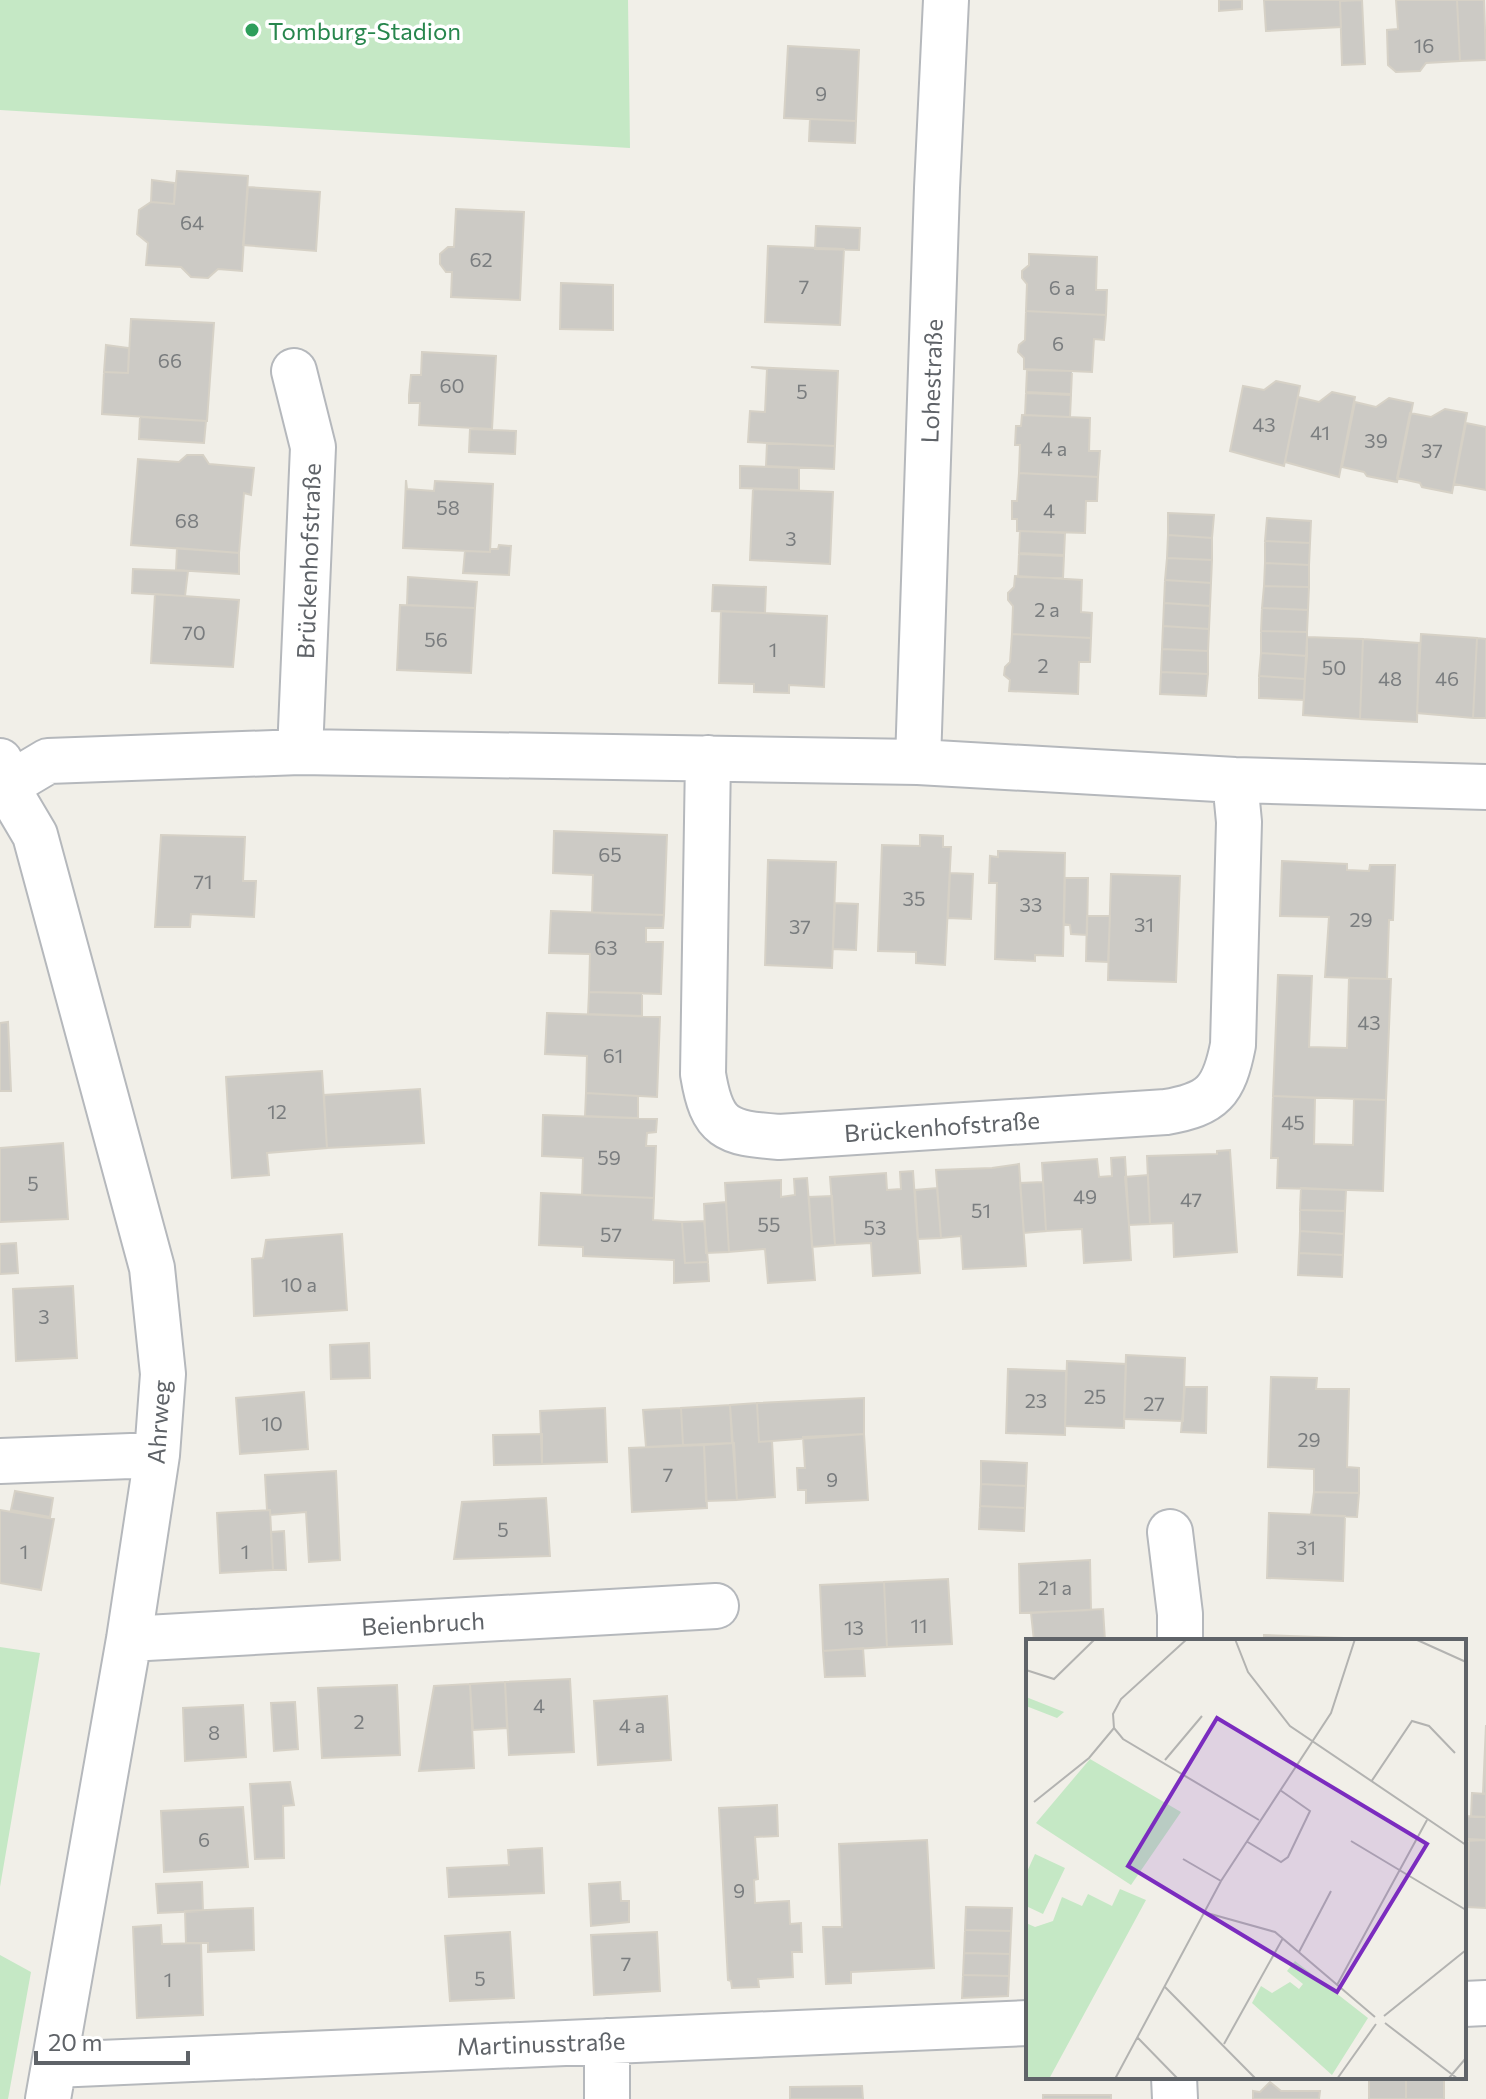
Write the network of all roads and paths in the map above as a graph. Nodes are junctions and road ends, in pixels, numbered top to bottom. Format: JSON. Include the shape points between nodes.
{"nodes":[{"id":1,"x":946,"y":0,"type":"edge"},
{"id":2,"x":294,"y":371,"type":"dead end"},
{"id":3,"x":300,"y":752,"type":"junction"},
{"id":4,"x":708,"y":758,"type":"junction"},
{"id":5,"x":918,"y":762,"type":"junction"},
{"id":6,"x":2,"y":777,"type":"edge"},
{"id":7,"x":1235,"y":780,"type":"junction"},
{"id":8,"x":1486,"y":787,"type":"edge"},
{"id":9,"x":157,"y":1455,"type":"junction"},
{"id":10,"x":0,"y":1461,"type":"edge"},
{"id":11,"x":1170,"y":1532,"type":"dead end"},
{"id":12,"x":716,"y":1606,"type":"dead end"},
{"id":13,"x":129,"y":1639,"type":"junction"},
{"id":14,"x":1180,"y":1639,"type":"edge"},
{"id":15,"x":1486,"y":2003,"type":"edge"},
{"id":16,"x":1466,"y":2004,"type":"edge"},
{"id":17,"x":1026,"y":2023,"type":"edge"},
{"id":18,"x":607,"y":2041,"type":"junction"},
{"id":19,"x":1174,"y":2079,"type":"edge"},
{"id":20,"x":51,"y":2082,"type":"edge"},
{"id":21,"x":607,"y":2099,"type":"edge"},
{"id":22,"x":1175,"y":2099,"type":"edge"}],
"edges":[{"from":1,"to":5,"type":"street","name":"Lohestraße"},
{"from":2,"to":3,"type":"street","name":"Brückenhofstraße","via":[[313,447]]},
{"from":3,"to":4,"type":"street"},
{"from":3,"to":6,"type":"street","via":[[48,761]]},
{"from":4,"to":5,"type":"street"},
{"from":4,"to":7,"type":"street","name":"Brückenhofstraße","via":[[703,1074],[708,1103],[721,1124],[746,1135],[779,1137],[1166,1112],[1194,1107],[1215,1093],[1228,1072],[1233,1045],[1239,822]]},
{"from":5,"to":7,"type":"street"},
{"from":6,"to":9,"type":"street","name":"Ahrweg","via":[[35,835],[152,1268],[163,1374]]},
{"from":7,"to":8,"type":"street"},
{"from":9,"to":10,"type":"street"},
{"from":9,"to":13,"type":"street","name":"Ahrweg"},
{"from":11,"to":14,"type":"street"},
{"from":12,"to":13,"type":"street","name":"Beienbruch"},
{"from":13,"to":20,"type":"street","name":"Ahrweg"},
{"from":15,"to":16,"type":"street"},
{"from":17,"to":18,"type":"street","name":"Martinusstraße"},
{"from":18,"to":20,"type":"street","name":"Martinusstraße"},
{"from":18,"to":21,"type":"street"},
{"from":19,"to":22,"type":"street"}]}
